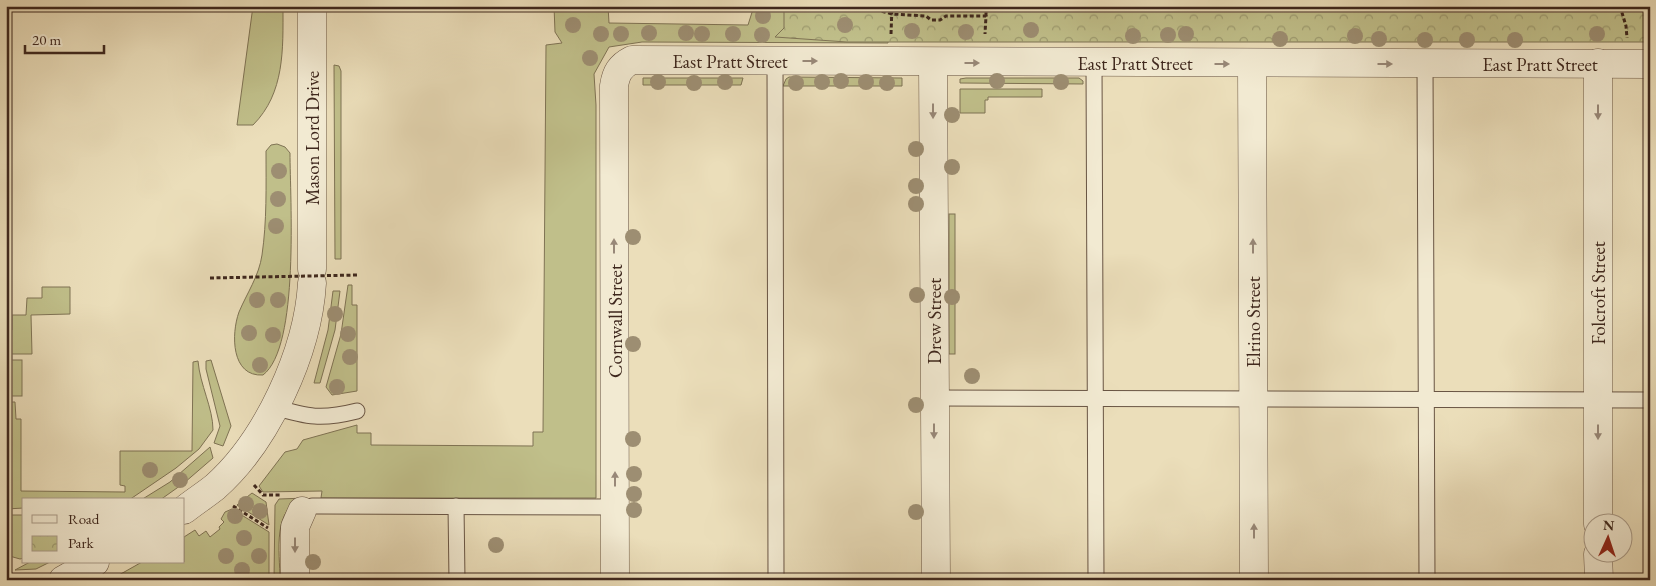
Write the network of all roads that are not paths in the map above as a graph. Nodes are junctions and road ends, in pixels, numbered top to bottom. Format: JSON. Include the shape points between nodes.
{"nodes":[{"id":1,"x":312,"y":6,"type":"edge"},
{"id":2,"x":775,"y":61,"type":"junction"},
{"id":3,"x":933,"y":62,"type":"junction"},
{"id":4,"x":1094,"y":63,"type":"junction"},
{"id":5,"x":1598,"y":63,"type":"junction"},
{"id":6,"x":1252,"y":64,"type":"junction"},
{"id":7,"x":1425,"y":64,"type":"junction"},
{"id":8,"x":1650,"y":64,"type":"edge"},
{"id":9,"x":622,"y":65,"type":"joint"},
{"id":10,"x":934,"y":398,"type":"junction"},
{"id":11,"x":1095,"y":398,"type":"junction"},
{"id":12,"x":1253,"y":399,"type":"junction"},
{"id":13,"x":1426,"y":399,"type":"junction"},
{"id":14,"x":1598,"y":400,"type":"junction"},
{"id":15,"x":1650,"y":400,"type":"edge"},
{"id":16,"x":274,"y":407,"type":"junction"},
{"id":17,"x":357,"y":411,"type":"dead end"},
{"id":18,"x":456,"y":506,"type":"junction"},
{"id":19,"x":615,"y":507,"type":"junction"},
{"id":20,"x":185,"y":509,"type":"edge"},
{"id":21,"x":302,"y":511,"type":"joint"},
{"id":22,"x":1598,"y":514,"type":"edge"},
{"id":23,"x":91,"y":564,"type":"edge"},
{"id":24,"x":1598,"y":564,"type":"edge"},
{"id":25,"x":63,"y":580,"type":"edge"},
{"id":26,"x":295,"y":580,"type":"edge"},
{"id":27,"x":457,"y":580,"type":"edge"},
{"id":28,"x":615,"y":580,"type":"edge"},
{"id":29,"x":776,"y":580,"type":"edge"},
{"id":30,"x":936,"y":580,"type":"edge"},
{"id":31,"x":1096,"y":580,"type":"edge"},
{"id":32,"x":1254,"y":580,"type":"edge"},
{"id":33,"x":1427,"y":580,"type":"edge"},
{"id":34,"x":1598,"y":580,"type":"edge"}],
"edges":[{"from":1,"to":16,"type":"street","name":"Mason Lord Drive","via":[[312,276],[299,353]]},
{"from":2,"to":3,"type":"street","name":"East Pratt Street","one_way":true},
{"from":2,"to":9,"type":"street","name":"East Pratt Street","via":[[632,60]]},
{"from":2,"to":29,"type":"lane"},
{"from":3,"to":4,"type":"street","name":"East Pratt Street","one_way":true},
{"from":3,"to":10,"type":"street","name":"Drew Street","one_way":true},
{"from":4,"to":6,"type":"street","name":"East Pratt Street","one_way":true},
{"from":4,"to":11,"type":"lane"},
{"from":5,"to":7,"type":"street","name":"East Pratt Street"},
{"from":5,"to":8,"type":"street","name":"East Pratt Street"},
{"from":5,"to":14,"type":"street","name":"Folcroft Street","one_way":true},
{"from":6,"to":7,"type":"street","name":"East Pratt Street","one_way":true},
{"from":12,"to":6,"type":"street","name":"Elrino Street","one_way":true},
{"from":7,"to":13,"type":"lane"},
{"from":19,"to":9,"type":"street","name":"Cornwall Street","one_way":true,"via":[[614,86]]},
{"from":10,"to":11,"type":"lane"},
{"from":10,"to":30,"type":"street","name":"Drew Street","one_way":true},
{"from":11,"to":12,"type":"lane"},
{"from":11,"to":31,"type":"lane"},
{"from":12,"to":13,"type":"lane"},
{"from":32,"to":12,"type":"street","name":"Elrino Street","one_way":true},
{"from":13,"to":14,"type":"lane"},
{"from":13,"to":33,"type":"lane"},
{"from":14,"to":15,"type":"lane"},
{"from":14,"to":22,"type":"street","name":"Folcroft Street","one_way":true},
{"from":16,"to":17,"type":"lane","via":[[308,417],[332,417]]},
{"from":16,"to":20,"type":"street","name":"Mason Lord Drive","via":[[235,466],[215,487]]},
{"from":18,"to":19,"type":"lane"},
{"from":18,"to":21,"type":"lane","via":[[312,506]]},
{"from":18,"to":27,"type":"lane"},
{"from":19,"to":28,"type":"street","name":"Cornwall Street"},
{"from":21,"to":26,"type":"street","one_way":true,"via":[[296,527]]},
{"from":23,"to":25,"type":"street"},
{"from":24,"to":34,"type":"street"}]}
